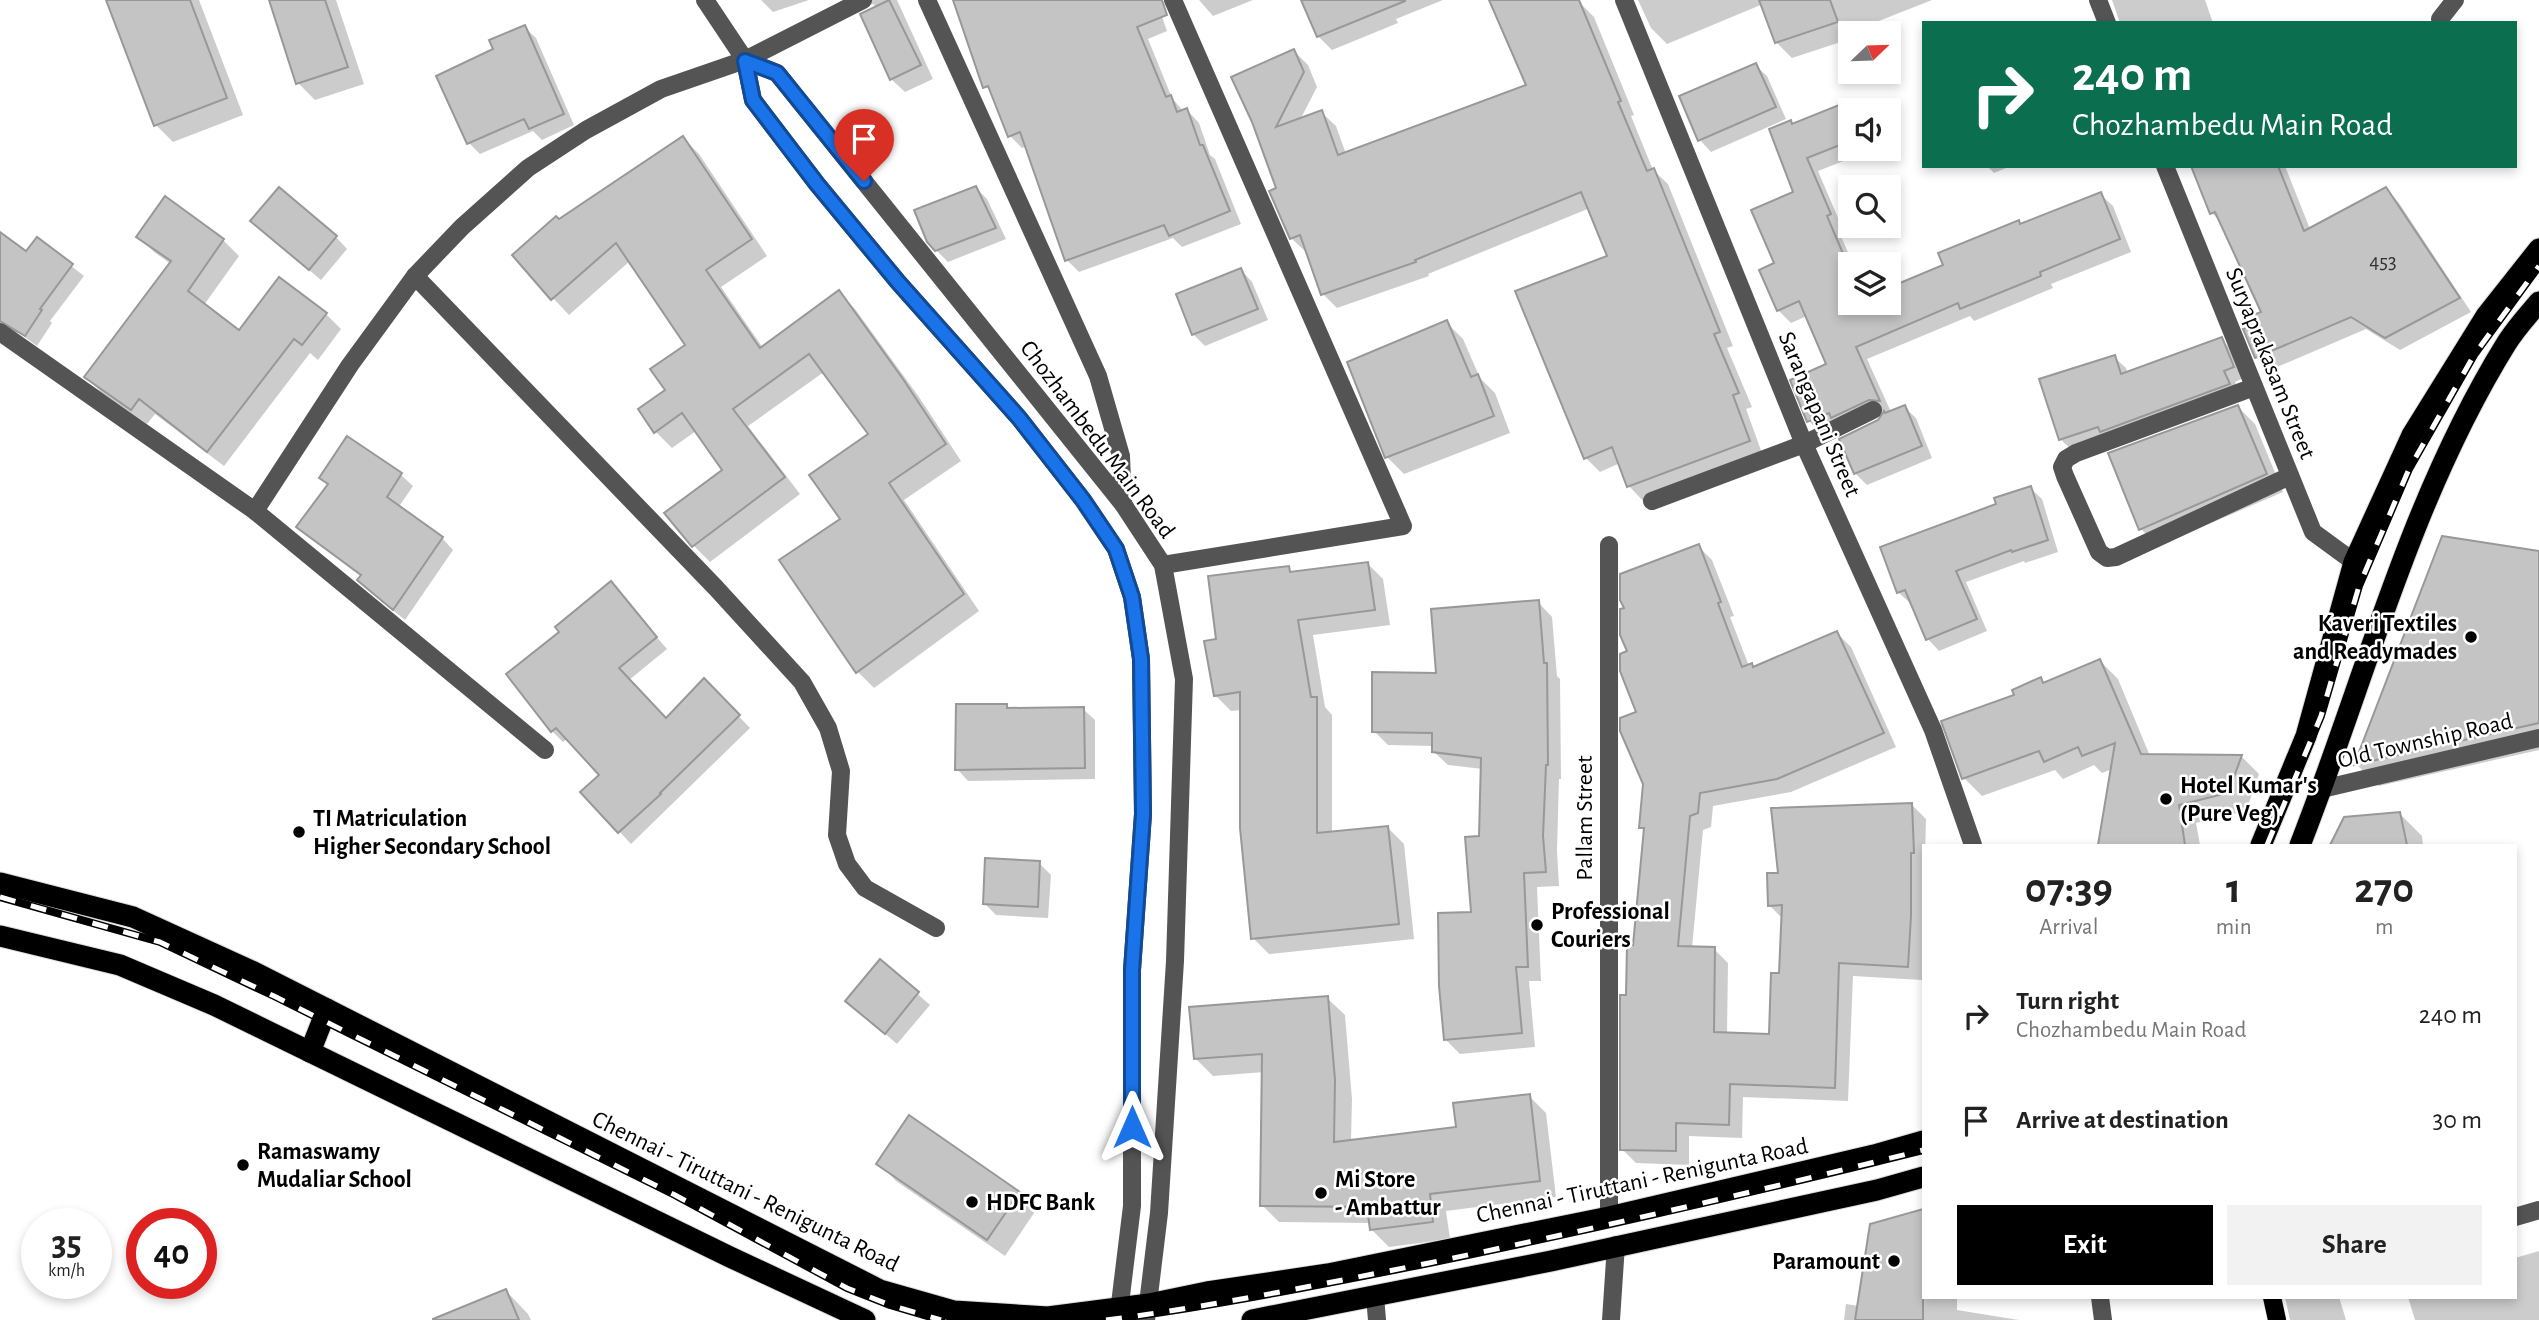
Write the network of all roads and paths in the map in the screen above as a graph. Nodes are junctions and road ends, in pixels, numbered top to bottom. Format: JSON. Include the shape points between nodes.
{"nodes":[{"id":1,"x":705,"y":0,"type":"edge"},
{"id":2,"x":863,"y":0,"type":"edge"},
{"id":3,"x":927,"y":0,"type":"edge"},
{"id":4,"x":1172,"y":0,"type":"edge"},
{"id":5,"x":1624,"y":0,"type":"edge"},
{"id":6,"x":2098,"y":0,"type":"edge"},
{"id":7,"x":2455,"y":0,"type":"edge"},
{"id":8,"x":2440,"y":19,"type":"dead end"},
{"id":9,"x":2106,"y":21,"type":"edge"},
{"id":10,"x":745,"y":61,"type":"junction"},
{"id":11,"x":2166,"y":168,"type":"edge"},
{"id":12,"x":2539,"y":249,"type":"edge"},
{"id":13,"x":415,"y":276,"type":"junction"},
{"id":14,"x":2539,"y":302,"type":"edge"},
{"id":15,"x":0,"y":332,"type":"edge"},
{"id":16,"x":2254,"y":387,"type":"junction"},
{"id":17,"x":1873,"y":410,"type":"dead end"},
{"id":18,"x":1804,"y":444,"type":"junction"},
{"id":19,"x":2290,"y":476,"type":"junction"},
{"id":20,"x":1652,"y":501,"type":"dead end"},
{"id":21,"x":1124,"y":504,"type":"junction"},
{"id":22,"x":255,"y":511,"type":"junction"},
{"id":23,"x":1609,"y":545,"type":"dead end"},
{"id":24,"x":2354,"y":562,"type":"junction"},
{"id":25,"x":1163,"y":565,"type":"junction"},
{"id":26,"x":2539,"y":738,"type":"edge"},
{"id":27,"x":545,"y":750,"type":"dead end"},
{"id":28,"x":2322,"y":789,"type":"junction"},
{"id":29,"x":1973,"y":844,"type":"edge"},
{"id":30,"x":2261,"y":844,"type":"edge"},
{"id":31,"x":2300,"y":844,"type":"edge"},
{"id":32,"x":0,"y":883,"type":"edge"},
{"id":33,"x":936,"y":928,"type":"dead end"},
{"id":34,"x":0,"y":936,"type":"edge"},
{"id":35,"x":327,"y":1009,"type":"junction"},
{"id":36,"x":310,"y":1052,"type":"junction"},
{"id":37,"x":1922,"y":1141,"type":"edge"},
{"id":38,"x":1922,"y":1177,"type":"edge"},
{"id":39,"x":2539,"y":1210,"type":"edge"},
{"id":40,"x":1609,"y":1216,"type":"junction"},
{"id":41,"x":2517,"y":1216,"type":"edge"},
{"id":42,"x":1616,"y":1245,"type":"junction"},
{"id":43,"x":1375,"y":1296,"type":"junction"},
{"id":44,"x":2100,"y":1299,"type":"edge"},
{"id":45,"x":2272,"y":1299,"type":"edge"},
{"id":46,"x":1147,"y":1312,"type":"edge"},
{"id":47,"x":1118,"y":1314,"type":"edge"},
{"id":48,"x":865,"y":1320,"type":"edge"},
{"id":49,"x":1252,"y":1320,"type":"edge"},
{"id":50,"x":1377,"y":1320,"type":"edge"},
{"id":51,"x":1611,"y":1320,"type":"edge"},
{"id":52,"x":2103,"y":1320,"type":"edge"},
{"id":53,"x":2277,"y":1320,"type":"edge"}],
"edges":[{"from":1,"to":10,"type":"street","name":"Chozhambedu Main Road"},
{"from":2,"to":10,"type":"street"},
{"from":3,"to":21,"type":"street","via":[[1098,376],[1121,456]]},
{"from":4,"to":25,"type":"street","via":[[1403,526]]},
{"from":5,"to":18,"type":"street","name":"Sarangapani Street"},
{"from":6,"to":9,"type":"street"},
{"from":7,"to":8,"type":"street"},
{"from":10,"to":13,"type":"street","via":[[661,89],[528,168]]},
{"from":10,"to":21,"type":"street","name":"Chozhambedu Main Road","via":[[777,73]]},
{"from":10,"to":47,"type":"street","name":"Chozhambedu Main Road","via":[[753,100],[817,184],[1019,418],[1083,500],[1116,549],[1132,597],[1141,659],[1143,814],[1132,970],[1132,1206]]},
{"from":11,"to":16,"type":"street","name":"Suryaprakasam Street"},
{"from":12,"to":24,"type":"highway","via":[[2486,316],[2412,435]]},
{"from":13,"to":22,"type":"street","via":[[350,365]]},
{"from":13,"to":33,"type":"street","via":[[802,682],[828,728],[841,771],[837,835],[847,864],[865,888]]},
{"from":14,"to":28,"type":"highway","via":[[2507,342],[2445,455],[2395,579]]},
{"from":15,"to":22,"type":"street"},
{"from":16,"to":19,"type":"street","name":"Suryaprakasam Street"},
{"from":16,"to":19,"type":"street","via":[[2076,453],[2066,459],[2064,476],[2099,552],[2107,558]]},
{"from":17,"to":18,"type":"street"},
{"from":18,"to":20,"type":"street"},
{"from":18,"to":29,"type":"street","name":"Sarangapani Street","via":[[1933,730]]},
{"from":19,"to":24,"type":"street","name":"Suryaprakasam Street","via":[[2313,532]]},
{"from":21,"to":25,"type":"street","name":"Chozhambedu Main Road"},
{"from":22,"to":27,"type":"street"},
{"from":23,"to":40,"type":"street","name":"Pallam Street"},
{"from":24,"to":30,"type":"highway","via":[[2306,736]]},
{"from":25,"to":46,"type":"street","name":"Chozhambedu Main Road","via":[[1184,679],[1174,974],[1159,1213]]},
{"from":26,"to":28,"type":"street","name":"Old Township Road"},
{"from":28,"to":31,"type":"highway"},
{"from":32,"to":35,"type":"highway","name":"Chennai - Tiruttani - Renigunta Road","via":[[133,917]]},
{"from":34,"to":36,"type":"highway","via":[[120,965]]},
{"from":35,"to":36,"type":"highway"},
{"from":35,"to":47,"type":"highway","name":"Chennai - Tiruttani - Renigunta Road","via":[[880,1290],[954,1311],[1048,1317]]},
{"from":36,"to":48,"type":"highway"},
{"from":37,"to":40,"type":"highway","name":"Chennai - Tiruttani - Renigunta Road"},
{"from":38,"to":42,"type":"highway","via":[[1877,1191]]},
{"from":39,"to":41,"type":"street"},
{"from":40,"to":46,"type":"highway","name":"Chennai - Tiruttani - Renigunta Road","via":[[1328,1274],[1207,1292]]},
{"from":42,"to":43,"type":"highway"},
{"from":42,"to":51,"type":"street"},
{"from":43,"to":49,"type":"highway"},
{"from":43,"to":50,"type":"street"},
{"from":44,"to":52,"type":"street"},
{"from":45,"to":53,"type":"main road"},
{"from":46,"to":47,"type":"highway","name":"Chennai - Tiruttani - Renigunta Road"}]}
